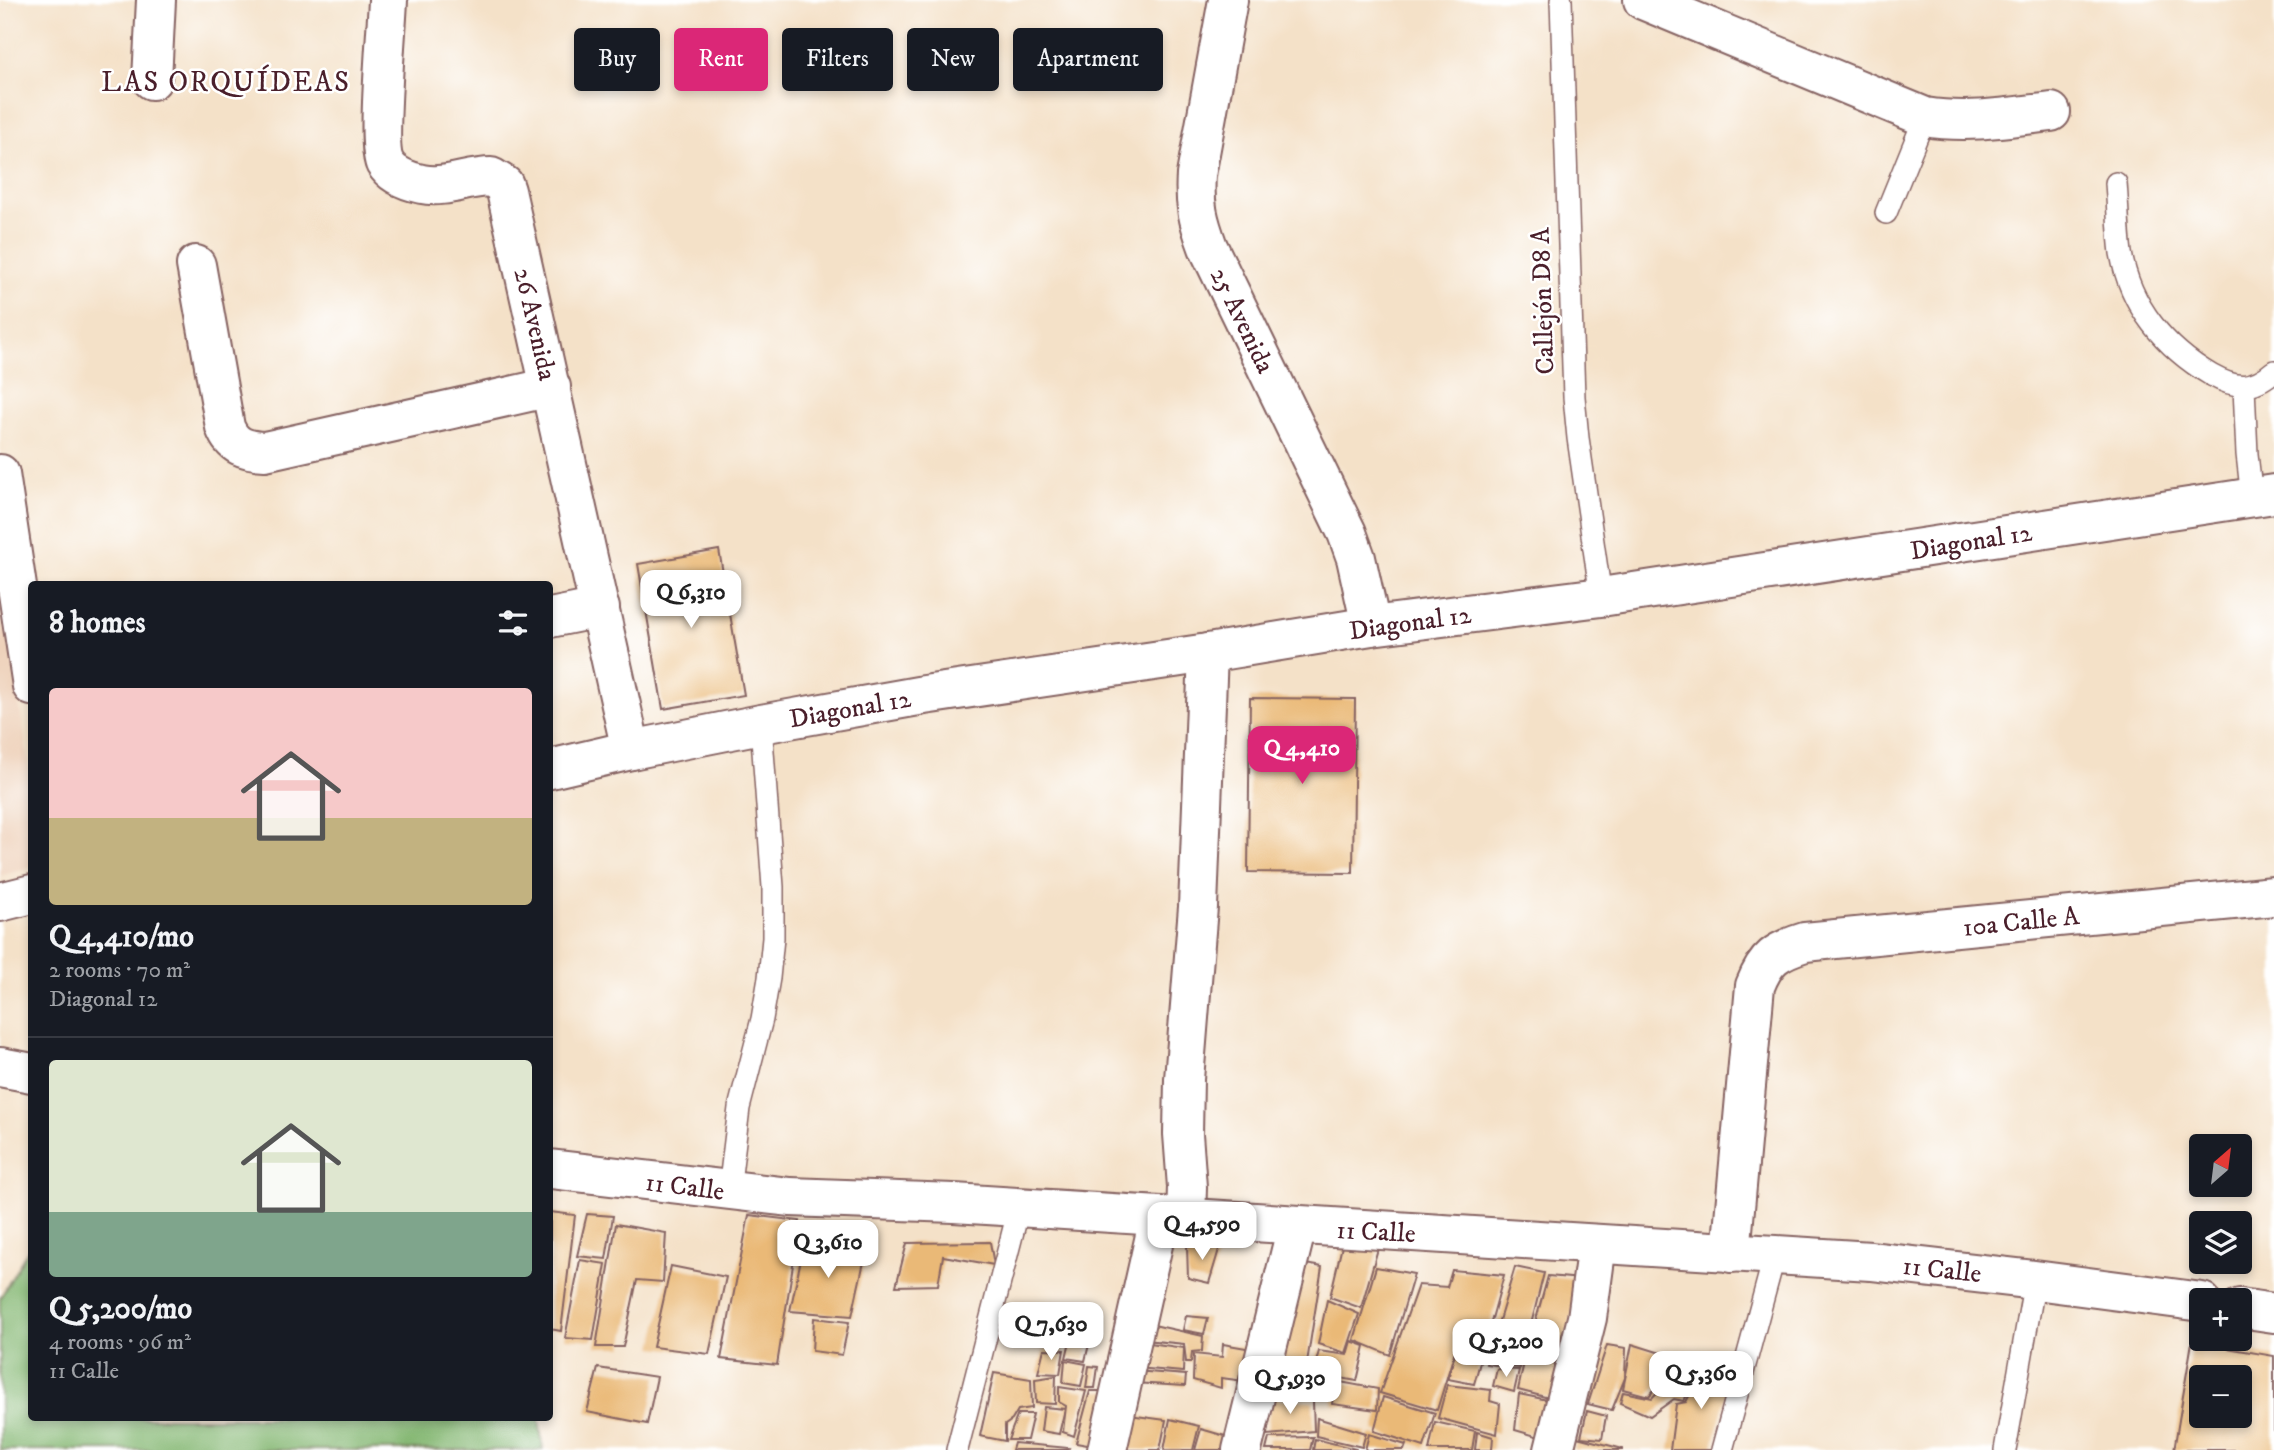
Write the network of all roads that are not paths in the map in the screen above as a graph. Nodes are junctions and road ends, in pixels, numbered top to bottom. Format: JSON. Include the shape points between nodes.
{"nodes":[{"id":1,"x":156,"y":0,"type":"edge"},
{"id":2,"x":388,"y":0,"type":"edge"},
{"id":3,"x":1228,"y":0,"type":"edge"},
{"id":4,"x":1561,"y":0,"type":"edge"},
{"id":5,"x":1643,"y":0,"type":"edge"},
{"id":6,"x":152,"y":80,"type":"dead end"},
{"id":7,"x":2051,"y":112,"type":"dead end"},
{"id":8,"x":1925,"y":117,"type":"junction"},
{"id":9,"x":2116,"y":183,"type":"dead end"},
{"id":10,"x":1886,"y":213,"type":"dead end"},
{"id":11,"x":196,"y":265,"type":"dead end"},
{"id":12,"x":2274,"y":372,"type":"edge"},
{"id":13,"x":551,"y":387,"type":"junction"},
{"id":14,"x":2244,"y":387,"type":"junction"},
{"id":15,"x":0,"y":474,"type":"edge"},
{"id":16,"x":2263,"y":496,"type":"edge"},
{"id":17,"x":1601,"y":597,"type":"junction"},
{"id":18,"x":600,"y":608,"type":"junction"},
{"id":19,"x":553,"y":617,"type":"edge"},
{"id":20,"x":1371,"y":626,"type":"junction"},
{"id":21,"x":1208,"y":653,"type":"junction"},
{"id":22,"x":28,"y":660,"type":"edge"},
{"id":23,"x":761,"y":724,"type":"junction"},
{"id":24,"x":631,"y":750,"type":"junction"},
{"id":25,"x":553,"y":768,"type":"edge"},
{"id":26,"x":28,"y":895,"type":"edge"},
{"id":27,"x":2274,"y":896,"type":"edge"},
{"id":28,"x":0,"y":902,"type":"edge"},
{"id":29,"x":0,"y":1067,"type":"edge"},
{"id":30,"x":28,"y":1072,"type":"edge"},
{"id":31,"x":553,"y":1169,"type":"edge"},
{"id":32,"x":729,"y":1191,"type":"junction"},
{"id":33,"x":1019,"y":1208,"type":"junction"},
{"id":34,"x":1172,"y":1218,"type":"junction"},
{"id":35,"x":1297,"y":1226,"type":"junction"},
{"id":36,"x":1597,"y":1244,"type":"junction"},
{"id":37,"x":1731,"y":1253,"type":"junction"},
{"id":38,"x":1774,"y":1254,"type":"junction"},
{"id":39,"x":2035,"y":1280,"type":"junction"},
{"id":40,"x":2189,"y":1300,"type":"edge"},
{"id":41,"x":2252,"y":1309,"type":"edge"},
{"id":42,"x":2274,"y":1312,"type":"edge"},
{"id":43,"x":957,"y":1450,"type":"edge"},
{"id":44,"x":1107,"y":1450,"type":"edge"},
{"id":45,"x":1242,"y":1450,"type":"edge"},
{"id":46,"x":1554,"y":1450,"type":"edge"},
{"id":47,"x":1722,"y":1450,"type":"edge"},
{"id":48,"x":2005,"y":1450,"type":"edge"}],
"edges":[{"from":1,"to":6,"type":"street"},
{"from":2,"to":13,"type":"street","name":"26 Avenida","via":[[381,138],[384,162],[406,180],[422,184],[491,177],[504,185]]},
{"from":3,"to":20,"type":"street","name":"25 Avenida","via":[[1196,175],[1197,218],[1347,533]]},
{"from":4,"to":17,"type":"lane","name":"Callejón D8 A","via":[[1574,397]]},
{"from":5,"to":8,"type":"street"},
{"from":7,"to":8,"type":"street","via":[[1974,121]]},
{"from":8,"to":10,"type":"lane"},
{"from":9,"to":14,"type":"lane","via":[[2122,253],[2152,324],[2192,363]]},
{"from":11,"to":13,"type":"street","via":[[225,427],[233,442],[246,449],[265,451]]},
{"from":12,"to":14,"type":"lane"},
{"from":13,"to":18,"type":"street","name":"26 Avenida"},
{"from":14,"to":16,"type":"lane","via":[[2247,454]]},
{"from":15,"to":22,"type":"street"},
{"from":16,"to":17,"type":"street","name":"Diagonal 12"},
{"from":17,"to":20,"type":"street","name":"Diagonal 12"},
{"from":18,"to":19,"type":"street"},
{"from":18,"to":24,"type":"street","name":"26 Avenida"},
{"from":20,"to":21,"type":"street","name":"Diagonal 12"},
{"from":21,"to":23,"type":"street","name":"Diagonal 12"},
{"from":21,"to":34,"type":"street","via":[[1200,883],[1184,1079],[1187,1187]]},
{"from":23,"to":24,"type":"street","name":"Diagonal 12"},
{"from":23,"to":32,"type":"lane","via":[[773,938],[762,1019],[739,1108]]},
{"from":24,"to":25,"type":"street","name":"Diagonal 12"},
{"from":26,"to":28,"type":"street"},
{"from":27,"to":37,"type":"street","name":"10a Calle A","via":[[1805,942],[1771,957],[1755,986]]},
{"from":29,"to":30,"type":"street"},
{"from":31,"to":32,"type":"street","name":"11 Calle"},
{"from":32,"to":33,"type":"street","name":"11 Calle"},
{"from":33,"to":34,"type":"street","name":"11 Calle"},
{"from":33,"to":43,"type":"lane"},
{"from":34,"to":35,"type":"street","name":"11 Calle"},
{"from":34,"to":44,"type":"street"},
{"from":35,"to":36,"type":"street","name":"11 Calle"},
{"from":35,"to":45,"type":"street"},
{"from":36,"to":37,"type":"street","name":"11 Calle"},
{"from":36,"to":46,"type":"street","via":[[1587,1318]]},
{"from":37,"to":38,"type":"street","name":"11 Calle"},
{"from":38,"to":39,"type":"street","name":"11 Calle"},
{"from":38,"to":47,"type":"lane"},
{"from":39,"to":40,"type":"street","name":"11 Calle"},
{"from":39,"to":48,"type":"lane"},
{"from":41,"to":42,"type":"street"}]}
